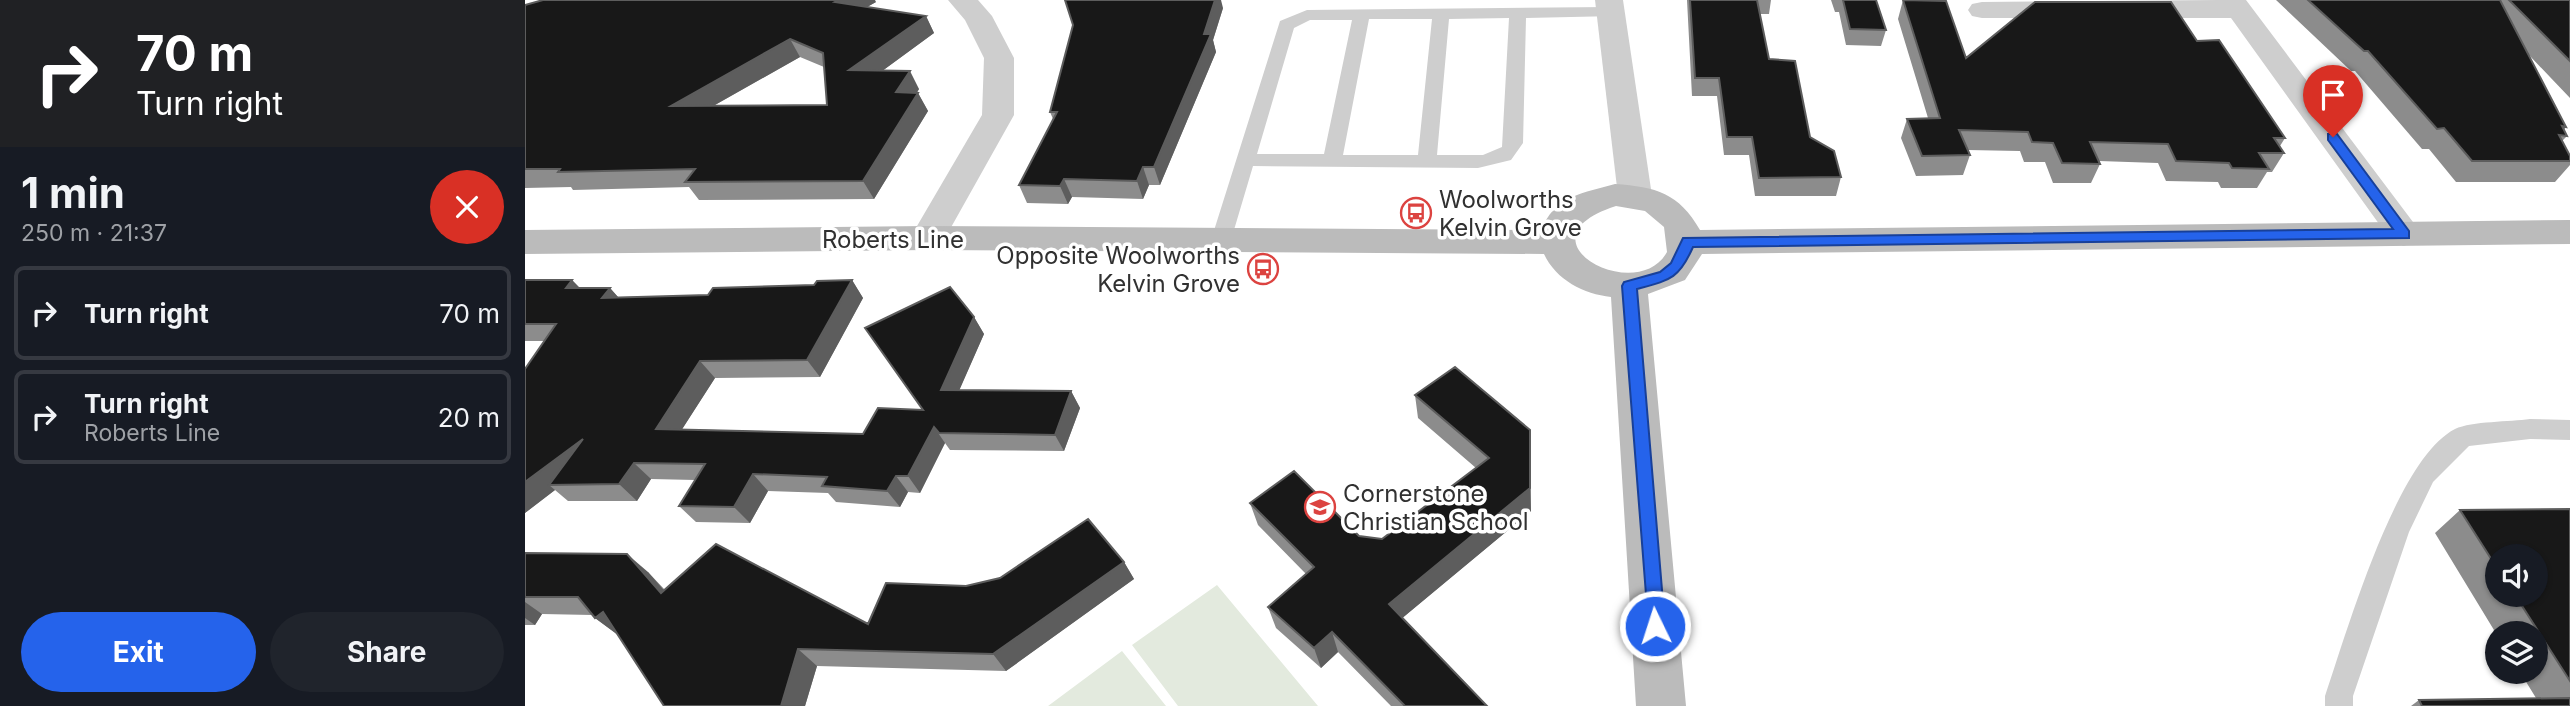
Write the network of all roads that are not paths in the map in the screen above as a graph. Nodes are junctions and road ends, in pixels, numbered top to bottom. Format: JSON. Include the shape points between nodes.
{"nodes":[{"id":1,"x":965,"y":1,"type":"edge"},
{"id":2,"x":2236,"y":5,"type":"edge"},
{"id":3,"x":1610,"y":6,"type":"edge"},
{"id":4,"x":1982,"y":10,"type":"dead end"},
{"id":5,"x":1518,"y":13,"type":"junction"},
{"id":6,"x":1441,"y":14,"type":"junction"},
{"id":7,"x":1361,"y":15,"type":"junction"},
{"id":8,"x":1245,"y":160,"type":"junction"},
{"id":9,"x":1332,"y":161,"type":"junction"},
{"id":10,"x":1427,"y":162,"type":"junction"},
{"id":11,"x":1635,"y":196,"type":"junction"},
{"id":12,"x":2570,"y":232,"type":"edge"},
{"id":13,"x":2404,"y":234,"type":"junction"},
{"id":14,"x":928,"y":238,"type":"junction"},
{"id":15,"x":1221,"y":240,"type":"junction"},
{"id":16,"x":525,"y":242,"type":"edge"},
{"id":17,"x":1556,"y":242,"type":"junction"},
{"id":18,"x":1688,"y":242,"type":"junction"},
{"id":19,"x":1629,"y":286,"type":"junction"},
{"id":20,"x":2570,"y":429,"type":"edge"},
{"id":21,"x":1661,"y":706,"type":"edge"},
{"id":22,"x":2339,"y":706,"type":"edge"}],
"edges":[{"from":1,"to":14,"type":"street","via":[[999,58],[997,115]]},
{"from":2,"to":4,"type":"street"},
{"from":2,"to":13,"type":"street"},
{"from":3,"to":5,"type":"lane"},
{"from":3,"to":11,"type":"street"},
{"from":5,"to":6,"type":"lane"},
{"from":5,"to":10,"type":"lane","via":[[1512,148],[1485,162]]},
{"from":6,"to":7,"type":"lane"},
{"from":6,"to":10,"type":"lane"},
{"from":7,"to":8,"type":"lane","via":[[1307,15],[1286,25]]},
{"from":7,"to":9,"type":"lane"},
{"from":8,"to":9,"type":"lane"},
{"from":8,"to":15,"type":"lane"},
{"from":9,"to":10,"type":"lane"},
{"from":11,"to":17,"type":"main road","via":[[1615,195],[1579,205],[1557,228]]},
{"from":11,"to":18,"type":"main road","via":[[1672,212],[1684,226]]},
{"from":12,"to":13,"type":"main road"},
{"from":13,"to":18,"type":"main road"},
{"from":14,"to":15,"type":"main road","name":"Roberts Line"},
{"from":14,"to":16,"type":"main road","name":"Roberts Line"},
{"from":15,"to":17,"type":"main road","name":"Roberts Line"},
{"from":17,"to":19,"type":"main road","via":[[1571,269],[1608,285]]},
{"from":18,"to":19,"type":"main road","via":[[1682,260],[1665,276]]},
{"from":19,"to":21,"type":"main road"},
{"from":20,"to":22,"type":"lane","via":[[2462,437],[2424,475],[2396,532]]}]}
